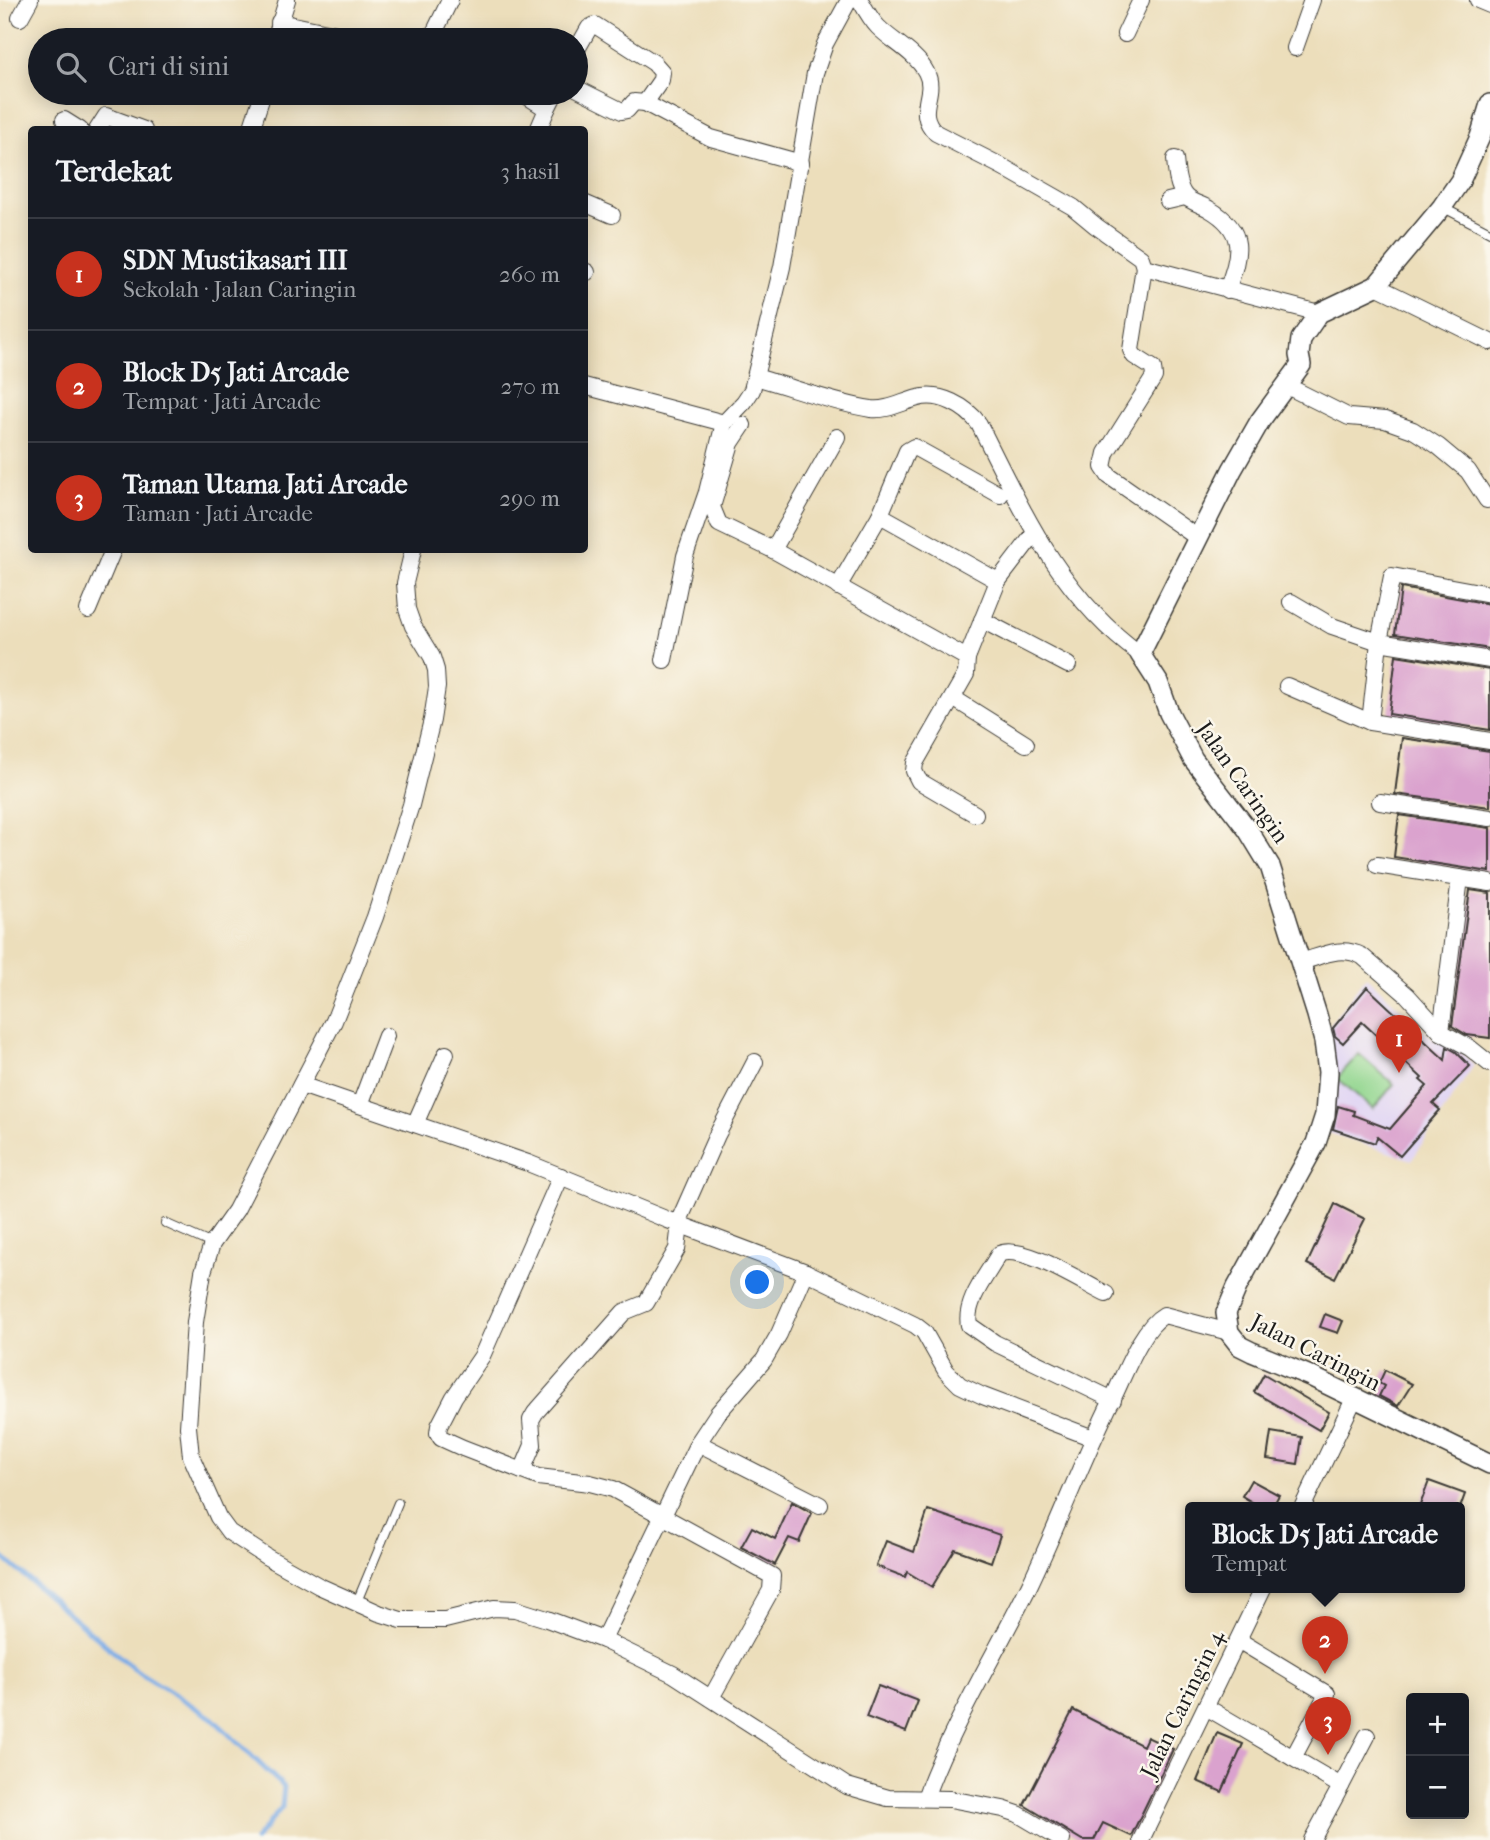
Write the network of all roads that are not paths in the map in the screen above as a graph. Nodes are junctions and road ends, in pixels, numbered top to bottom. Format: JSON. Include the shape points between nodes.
{"nodes":[{"id":1,"x":30,"y":0,"type":"edge"},
{"id":2,"x":287,"y":0,"type":"edge"},
{"id":3,"x":450,"y":0,"type":"edge"},
{"id":4,"x":849,"y":0,"type":"edge"},
{"id":5,"x":860,"y":0,"type":"edge"},
{"id":6,"x":1142,"y":0,"type":"edge"},
{"id":7,"x":1312,"y":0,"type":"edge"},
{"id":8,"x":1478,"y":0,"type":"edge"},
{"id":9,"x":1490,"y":5,"type":"edge"},
{"id":10,"x":20,"y":18,"type":"dead end"},
{"id":11,"x":279,"y":22,"type":"junction"},
{"id":12,"x":278,"y":28,"type":"edge"},
{"id":13,"x":308,"y":28,"type":"edge"},
{"id":14,"x":439,"y":28,"type":"edge"},
{"id":15,"x":588,"y":30,"type":"edge"},
{"id":16,"x":1125,"y":34,"type":"dead end"},
{"id":17,"x":1295,"y":48,"type":"dead end"},
{"id":18,"x":588,"y":94,"type":"edge"},
{"id":19,"x":645,"y":103,"type":"junction"},
{"id":20,"x":1490,"y":104,"type":"edge"},
{"id":21,"x":259,"y":105,"type":"edge"},
{"id":22,"x":541,"y":105,"type":"edge"},
{"id":23,"x":549,"y":105,"type":"edge"},
{"id":24,"x":547,"y":109,"type":"junction"},
{"id":25,"x":64,"y":120,"type":"dead end"},
{"id":26,"x":74,"y":126,"type":"edge"},
{"id":27,"x":99,"y":126,"type":"edge"},
{"id":28,"x":134,"y":126,"type":"edge"},
{"id":29,"x":252,"y":126,"type":"edge"},
{"id":30,"x":540,"y":126,"type":"edge"},
{"id":31,"x":1175,"y":159,"type":"dead end"},
{"id":32,"x":800,"y":163,"type":"junction"},
{"id":33,"x":1185,"y":197,"type":"junction"},
{"id":34,"x":1167,"y":201,"type":"dead end"},
{"id":35,"x":588,"y":205,"type":"edge"},
{"id":36,"x":1442,"y":207,"type":"junction"},
{"id":37,"x":612,"y":215,"type":"dead end"},
{"id":38,"x":1490,"y":232,"type":"edge"},
{"id":39,"x":1144,"y":267,"type":"junction"},
{"id":40,"x":1376,"y":286,"type":"junction"},
{"id":41,"x":1227,"y":290,"type":"junction"},
{"id":42,"x":1319,"y":313,"type":"junction"},
{"id":43,"x":1490,"y":342,"type":"edge"},
{"id":44,"x":755,"y":377,"type":"junction"},
{"id":45,"x":1287,"y":386,"type":"junction"},
{"id":46,"x":588,"y":387,"type":"edge"},
{"id":47,"x":724,"y":424,"type":"junction"},
{"id":48,"x":743,"y":425,"type":"dead end"},
{"id":49,"x":837,"y":436,"type":"dead end"},
{"id":50,"x":1000,"y":495,"type":"dead end"},
{"id":51,"x":1487,"y":500,"type":"dead end"},
{"id":52,"x":880,"y":515,"type":"junction"},
{"id":53,"x":1034,"y":534,"type":"junction"},
{"id":54,"x":1198,"y":538,"type":"junction"},
{"id":55,"x":773,"y":550,"type":"junction"},
{"id":56,"x":112,"y":553,"type":"edge"},
{"id":57,"x":412,"y":553,"type":"edge"},
{"id":58,"x":998,"y":581,"type":"junction"},
{"id":59,"x":838,"y":587,"type":"junction"},
{"id":60,"x":1490,"y":594,"type":"edge"},
{"id":61,"x":1291,"y":602,"type":"dead end"},
{"id":62,"x":88,"y":610,"type":"dead end"},
{"id":63,"x":982,"y":620,"type":"junction"},
{"id":64,"x":1379,"y":642,"type":"junction"},
{"id":65,"x":1140,"y":654,"type":"junction"},
{"id":66,"x":967,"y":658,"type":"junction"},
{"id":67,"x":664,"y":660,"type":"dead end"},
{"id":68,"x":1490,"y":660,"type":"edge"},
{"id":69,"x":1068,"y":665,"type":"dead end"},
{"id":70,"x":1287,"y":686,"type":"dead end"},
{"id":71,"x":953,"y":698,"type":"junction"},
{"id":72,"x":1370,"y":722,"type":"junction"},
{"id":73,"x":1490,"y":741,"type":"edge"},
{"id":74,"x":1026,"y":744,"type":"dead end"},
{"id":75,"x":1380,"y":803,"type":"dead end"},
{"id":76,"x":975,"y":814,"type":"dead end"},
{"id":77,"x":1490,"y":818,"type":"edge"},
{"id":78,"x":1377,"y":865,"type":"dead end"},
{"id":79,"x":1460,"y":878,"type":"junction"},
{"id":80,"x":1490,"y":883,"type":"edge"},
{"id":81,"x":1301,"y":962,"type":"junction"},
{"id":82,"x":1441,"y":1032,"type":"junction"},
{"id":83,"x":386,"y":1035,"type":"dead end"},
{"id":84,"x":446,"y":1054,"type":"dead end"},
{"id":85,"x":755,"y":1062,"type":"dead end"},
{"id":86,"x":1490,"y":1064,"type":"edge"},
{"id":87,"x":301,"y":1085,"type":"junction"},
{"id":88,"x":360,"y":1105,"type":"junction"},
{"id":89,"x":415,"y":1124,"type":"junction"},
{"id":90,"x":561,"y":1176,"type":"junction"},
{"id":91,"x":165,"y":1223,"type":"dead end"},
{"id":92,"x":678,"y":1223,"type":"junction"},
{"id":93,"x":212,"y":1244,"type":"junction"},
{"id":94,"x":806,"y":1272,"type":"junction"},
{"id":95,"x":1106,"y":1294,"type":"dead end"},
{"id":96,"x":1229,"y":1332,"type":"junction"},
{"id":97,"x":1113,"y":1399,"type":"junction"},
{"id":98,"x":1354,"y":1399,"type":"junction"},
{"id":99,"x":1093,"y":1438,"type":"junction"},
{"id":100,"x":698,"y":1443,"type":"junction"},
{"id":101,"x":1490,"y":1464,"type":"edge"},
{"id":102,"x":522,"y":1471,"type":"junction"},
{"id":103,"x":1306,"y":1502,"type":"edge"},
{"id":104,"x":398,"y":1503,"type":"dead end"},
{"id":105,"x":820,"y":1504,"type":"dead end"},
{"id":106,"x":663,"y":1517,"type":"junction"},
{"id":107,"x":1262,"y":1593,"type":"edge"},
{"id":108,"x":356,"y":1604,"type":"junction"},
{"id":109,"x":603,"y":1640,"type":"junction"},
{"id":110,"x":1243,"y":1643,"type":"dead end"},
{"id":111,"x":711,"y":1698,"type":"junction"},
{"id":112,"x":1206,"y":1707,"type":"junction"},
{"id":113,"x":1367,"y":1737,"type":"dead end"},
{"id":114,"x":1293,"y":1758,"type":"junction"},
{"id":115,"x":1341,"y":1786,"type":"junction"},
{"id":116,"x":925,"y":1798,"type":"junction"},
{"id":117,"x":1062,"y":1840,"type":"edge"},
{"id":118,"x":1141,"y":1840,"type":"edge"},
{"id":119,"x":1312,"y":1840,"type":"edge"}],
"edges":[{"from":1,"to":10,"type":"street"},
{"from":2,"to":11,"type":"street"},
{"from":3,"to":14,"type":"street"},
{"from":4,"to":32,"type":"street","via":[[815,73]]},
{"from":5,"to":39,"type":"street","via":[[877,26],[928,75],[927,124],[1073,207],[1141,258]]},
{"from":6,"to":16,"type":"street"},
{"from":7,"to":17,"type":"street"},
{"from":8,"to":9,"type":"street"},
{"from":11,"to":12,"type":"street"},
{"from":11,"to":13,"type":"street"},
{"from":15,"to":19,"type":"street","via":[[595,25],[662,72]]},
{"from":18,"to":19,"type":"street","via":[[622,111],[634,102]]},
{"from":19,"to":32,"type":"street","via":[[711,138]]},
{"from":20,"to":36,"type":"street","via":[[1460,181]]},
{"from":21,"to":29,"type":"street"},
{"from":22,"to":24,"type":"street"},
{"from":23,"to":24,"type":"street"},
{"from":24,"to":30,"type":"street"},
{"from":25,"to":26,"type":"street"},
{"from":27,"to":28,"type":"street","via":[[109,116]]},
{"from":31,"to":33,"type":"street"},
{"from":32,"to":44,"type":"street","via":[[782,267]]},
{"from":33,"to":34,"type":"street"},
{"from":33,"to":41,"type":"street","via":[[1224,218],[1233,228],[1237,264]]},
{"from":35,"to":37,"type":"street"},
{"from":36,"to":38,"type":"lane"},
{"from":36,"to":40,"type":"street"},
{"from":39,"to":41,"type":"street"},
{"from":39,"to":54,"type":"street","via":[[1131,350],[1153,368],[1154,377],[1106,453],[1103,467],[1109,476]]},
{"from":40,"to":42,"type":"street"},
{"from":40,"to":43,"type":"street"},
{"from":41,"to":42,"type":"street"},
{"from":42,"to":45,"type":"street","via":[[1301,339],[1301,365]]},
{"from":44,"to":47,"type":"street","via":[[752,390]]},
{"from":44,"to":53,"type":"street","via":[[867,408],[886,409],[922,397],[962,406],[979,424]]},
{"from":45,"to":51,"type":"street","via":[[1349,417],[1385,419],[1413,430],[1468,471]]},
{"from":45,"to":54,"type":"street","via":[[1260,421]]},
{"from":46,"to":47,"type":"street"},
{"from":47,"to":67,"type":"street","via":[[685,556]]},
{"from":48,"to":55,"type":"street","via":[[732,443],[712,507],[719,524]]},
{"from":49,"to":55,"type":"street"},
{"from":50,"to":52,"type":"street","via":[[914,447],[907,451]]},
{"from":52,"to":58,"type":"street"},
{"from":52,"to":59,"type":"street"},
{"from":53,"to":58,"type":"street"},
{"from":53,"to":65,"type":"street","via":[[1097,619]]},
{"from":54,"to":65,"type":"street"},
{"from":55,"to":59,"type":"street"},
{"from":56,"to":62,"type":"street"},
{"from":57,"to":87,"type":"street","via":[[404,593],[413,626],[436,670],[432,720],[375,917],[334,1021]]},
{"from":58,"to":63,"type":"street"},
{"from":59,"to":66,"type":"street"},
{"from":60,"to":64,"type":"street","via":[[1392,576]]},
{"from":61,"to":64,"type":"street","via":[[1332,626]]},
{"from":63,"to":66,"type":"street"},
{"from":63,"to":69,"type":"street"},
{"from":64,"to":68,"type":"street"},
{"from":64,"to":72,"type":"street"},
{"from":65,"to":81,"type":"street","name":"Jalan Caringin","via":[[1193,759],[1270,866]]},
{"from":66,"to":71,"type":"street","via":[[966,674]]},
{"from":70,"to":72,"type":"street"},
{"from":71,"to":74,"type":"street"},
{"from":71,"to":76,"type":"street","via":[[914,771],[919,781]]},
{"from":72,"to":73,"type":"street"},
{"from":75,"to":77,"type":"street"},
{"from":78,"to":79,"type":"street"},
{"from":79,"to":80,"type":"street"},
{"from":79,"to":82,"type":"street"},
{"from":81,"to":82,"type":"street","via":[[1338,950],[1362,956]]},
{"from":81,"to":96,"type":"street","name":"Jalan Caringin","via":[[1324,1041],[1328,1072],[1325,1115],[1316,1143],[1237,1287],[1226,1313]]},
{"from":82,"to":86,"type":"street"},
{"from":83,"to":88,"type":"street"},
{"from":84,"to":89,"type":"street"},
{"from":85,"to":92,"type":"street"},
{"from":87,"to":88,"type":"street"},
{"from":87,"to":93,"type":"street","via":[[236,1210]]},
{"from":88,"to":89,"type":"street"},
{"from":89,"to":90,"type":"street"},
{"from":90,"to":92,"type":"street"},
{"from":90,"to":102,"type":"street","via":[[482,1356],[454,1397],[438,1433]]},
{"from":91,"to":93,"type":"lane"},
{"from":92,"to":94,"type":"street"},
{"from":92,"to":102,"type":"street","via":[[677,1249],[646,1303],[624,1312],[532,1417],[533,1445]]},
{"from":93,"to":108,"type":"street","via":[[198,1301],[188,1427],[200,1480],[229,1532]]},
{"from":94,"to":99,"type":"street","via":[[915,1325],[960,1385]]},
{"from":94,"to":100,"type":"street","via":[[764,1360]]},
{"from":95,"to":97,"type":"street","via":[[1030,1256],[1004,1251],[967,1315],[969,1325],[995,1343]]},
{"from":96,"to":97,"type":"street","via":[[1164,1315],[1144,1336]]},
{"from":96,"to":98,"type":"street","name":"Jalan Caringin","via":[[1240,1346]]},
{"from":97,"to":99,"type":"street"},
{"from":98,"to":101,"type":"street","name":"Jalan Caringin"},
{"from":98,"to":103,"type":"street"},
{"from":99,"to":116,"type":"street","via":[[1029,1586],[962,1711]]},
{"from":100,"to":105,"type":"street"},
{"from":100,"to":106,"type":"street"},
{"from":102,"to":106,"type":"street","via":[[613,1489]]},
{"from":104,"to":108,"type":"lane"},
{"from":106,"to":109,"type":"street"},
{"from":106,"to":111,"type":"street","via":[[772,1576],[771,1590]]},
{"from":107,"to":112,"type":"street","name":"Jalan Caringin 4"},
{"from":108,"to":109,"type":"street","via":[[401,1620],[422,1621],[494,1608],[515,1609]]},
{"from":109,"to":111,"type":"street"},
{"from":110,"to":114,"type":"street","via":[[1327,1694]]},
{"from":111,"to":116,"type":"street","via":[[847,1786],[888,1798]]},
{"from":112,"to":114,"type":"street"},
{"from":112,"to":118,"type":"street","name":"Jalan Caringin 4"},
{"from":113,"to":115,"type":"street"},
{"from":114,"to":115,"type":"street"},
{"from":115,"to":119,"type":"street"},
{"from":116,"to":117,"type":"street","via":[[1003,1809]]}]}
